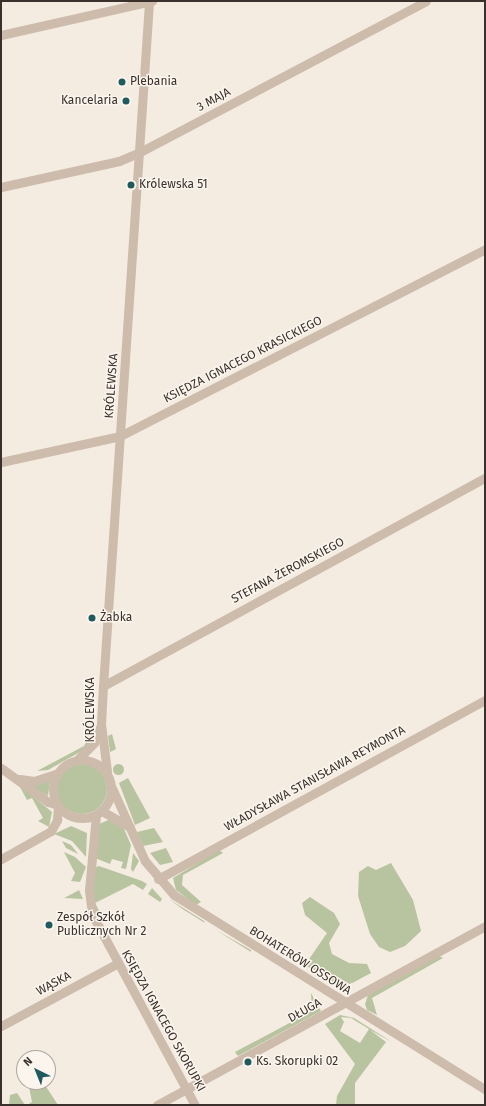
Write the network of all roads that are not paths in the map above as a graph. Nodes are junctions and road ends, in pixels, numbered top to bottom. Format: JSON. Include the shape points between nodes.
{"nodes":[{"id":1,"x":426,"y":1,"type":"edge"},
{"id":2,"x":150,"y":2,"type":"edge"},
{"id":3,"x":138,"y":3,"type":"edge"},
{"id":4,"x":1,"y":35,"type":"edge"},
{"id":5,"x":140,"y":152,"type":"junction"},
{"id":6,"x":1,"y":187,"type":"edge"},
{"id":7,"x":485,"y":249,"type":"edge"},
{"id":8,"x":120,"y":436,"type":"junction"},
{"id":9,"x":1,"y":462,"type":"edge"},
{"id":10,"x":485,"y":478,"type":"edge"},
{"id":11,"x":103,"y":686,"type":"junction"},
{"id":12,"x":485,"y":700,"type":"edge"},
{"id":13,"x":101,"y":724,"type":"junction"},
{"id":14,"x":77,"y":760,"type":"junction"},
{"id":15,"x":1,"y":768,"type":"edge"},
{"id":16,"x":107,"y":771,"type":"junction"},
{"id":17,"x":58,"y":773,"type":"junction"},
{"id":18,"x":16,"y":778,"type":"junction"},
{"id":19,"x":112,"y":788,"type":"junction"},
{"id":20,"x":56,"y":805,"type":"junction"},
{"id":21,"x":99,"y":813,"type":"junction"},
{"id":22,"x":80,"y":818,"type":"junction"},
{"id":23,"x":130,"y":827,"type":"junction"},
{"id":24,"x":92,"y":833,"type":"junction"},
{"id":25,"x":1,"y":859,"type":"edge"},
{"id":26,"x":158,"y":879,"type":"junction"},
{"id":27,"x":485,"y":926,"type":"edge"},
{"id":28,"x":118,"y":963,"type":"junction"},
{"id":29,"x":345,"y":1003,"type":"junction"},
{"id":30,"x":1,"y":1026,"type":"edge"},
{"id":31,"x":186,"y":1089,"type":"junction"},
{"id":32,"x":485,"y":1089,"type":"edge"},
{"id":33,"x":157,"y":1105,"type":"edge"},
{"id":34,"x":195,"y":1105,"type":"edge"}],
"edges":[{"from":1,"to":5,"type":"street","name":"3 MAJA"},
{"from":2,"to":3,"type":"street"},
{"from":2,"to":5,"type":"street","name":"KRÓLEWSKA"},
{"from":3,"to":4,"type":"street"},
{"from":5,"to":6,"type":"street","name":"3 MAJA","via":[[119,162]]},
{"from":5,"to":8,"type":"street","name":"KRÓLEWSKA"},
{"from":7,"to":8,"type":"street","name":"KSIĘDZA IGNACEGO KRASICKIEGO"},
{"from":8,"to":9,"type":"street","name":"KSIĘDZA IGNACEGO KRASICKIEGO"},
{"from":8,"to":11,"type":"street","name":"KRÓLEWSKA"},
{"from":10,"to":11,"type":"street","name":"STEFANA ŻEROMSKIEGO"},
{"from":11,"to":13,"type":"street","name":"KRÓLEWSKA"},
{"from":12,"to":26,"type":"street","name":"WŁADYSŁAWA STANISŁAWA REYMONTA"},
{"from":13,"to":14,"type":"street","via":[[94,743]]},
{"from":13,"to":16,"type":"street","name":"KRÓLEWSKA"},
{"from":14,"to":16,"type":"street","via":[[95,762]]},
{"from":14,"to":17,"type":"street"},
{"from":15,"to":18,"type":"street"},
{"from":16,"to":19,"type":"street"},
{"from":17,"to":18,"type":"street","via":[[34,781]]},
{"from":17,"to":20,"type":"street","via":[[52,788]]},
{"from":18,"to":20,"type":"street"},
{"from":19,"to":21,"type":"street"},
{"from":19,"to":23,"type":"street","name":"BOHATERÓW OSSOWA"},
{"from":20,"to":22,"type":"street"},
{"from":20,"to":25,"type":"street","via":[[57,820],[51,831]]},
{"from":21,"to":22,"type":"street"},
{"from":21,"to":23,"type":"street"},
{"from":21,"to":24,"type":"street","name":"KSIĘDZA IGNACEGO SKORUPKI"},
{"from":22,"to":24,"type":"street"},
{"from":23,"to":26,"type":"street","name":"BOHATERÓW OSSOWA","via":[[140,852]]},
{"from":24,"to":28,"type":"street","name":"KSIĘDZA IGNACEGO SKORUPKI","via":[[89,905]]},
{"from":26,"to":29,"type":"street","name":"BOHATERÓW OSSOWA","via":[[194,909]]},
{"from":27,"to":29,"type":"street","name":"DŁUGA"},
{"from":28,"to":30,"type":"street","name":"WĄSKA"},
{"from":28,"to":31,"type":"street","name":"KSIĘDZA IGNACEGO SKORUPKI"},
{"from":29,"to":31,"type":"street","name":"DŁUGA"},
{"from":29,"to":32,"type":"street","name":"BOHATERÓW OSSOWA"},
{"from":31,"to":33,"type":"street","name":"DŁUGA"},
{"from":31,"to":34,"type":"street","name":"KSIĘDZA IGNACEGO SKORUPKI"}]}
